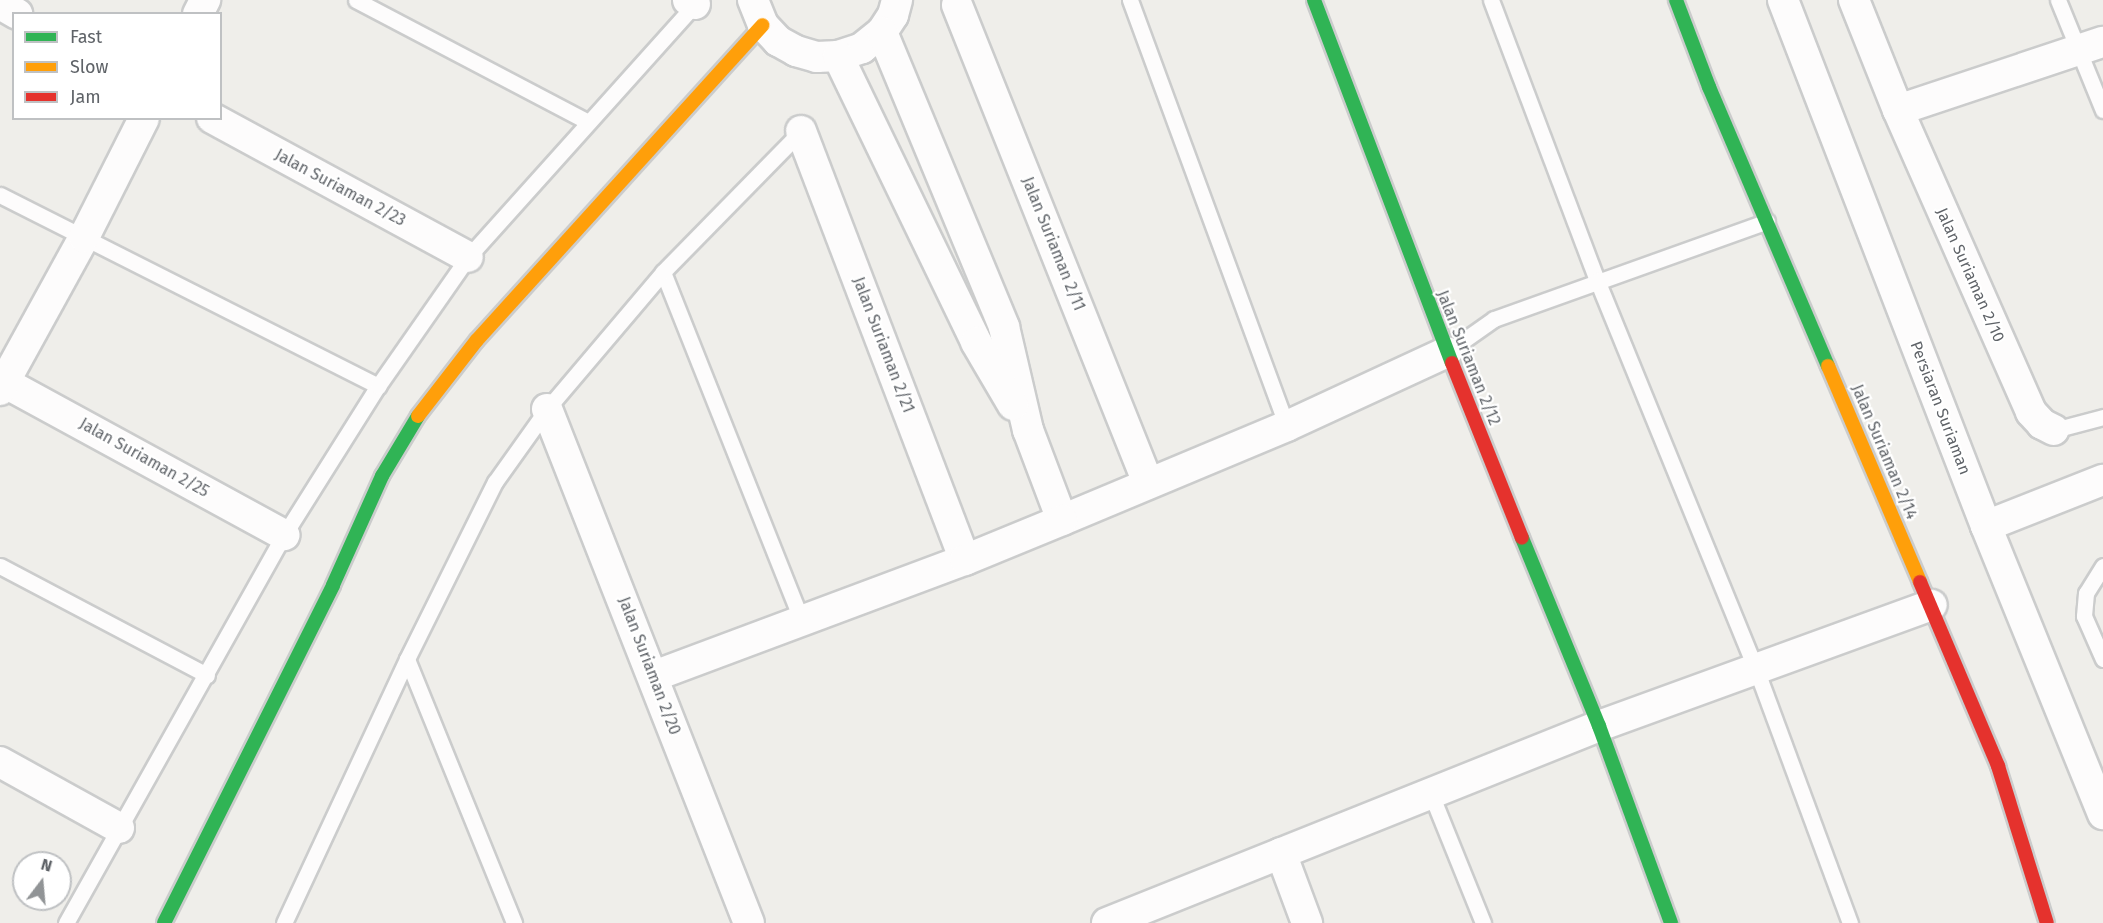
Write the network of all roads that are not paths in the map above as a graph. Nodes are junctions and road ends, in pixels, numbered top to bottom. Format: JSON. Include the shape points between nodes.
{"nodes":[{"id":1,"x":356,"y":0,"type":"edge"},
{"id":2,"x":897,"y":0,"type":"edge"},
{"id":3,"x":1130,"y":0,"type":"edge"},
{"id":4,"x":1314,"y":0,"type":"edge"},
{"id":5,"x":1491,"y":0,"type":"edge"},
{"id":6,"x":1676,"y":0,"type":"edge"},
{"id":7,"x":1783,"y":0,"type":"edge"},
{"id":8,"x":1854,"y":0,"type":"edge"},
{"id":9,"x":2058,"y":0,"type":"edge"},
{"id":10,"x":692,"y":2,"type":"edge"},
{"id":11,"x":962,"y":3,"type":"edge"},
{"id":12,"x":0,"y":4,"type":"edge"},
{"id":13,"x":14,"y":12,"type":"edge"},
{"id":14,"x":758,"y":12,"type":"edge"},
{"id":15,"x":882,"y":32,"type":"junction"},
{"id":16,"x":2091,"y":47,"type":"edge"},
{"id":17,"x":838,"y":56,"type":"junction"},
{"id":18,"x":1898,"y":110,"type":"junction"},
{"id":19,"x":2103,"y":110,"type":"edge"},
{"id":20,"x":143,"y":120,"type":"edge"},
{"id":21,"x":216,"y":120,"type":"edge"},
{"id":22,"x":588,"y":122,"type":"junction"},
{"id":23,"x":801,"y":131,"type":"joint"},
{"id":24,"x":0,"y":195,"type":"edge"},
{"id":25,"x":1767,"y":221,"type":"junction"},
{"id":26,"x":84,"y":237,"type":"junction"},
{"id":27,"x":468,"y":257,"type":"junction"},
{"id":28,"x":663,"y":272,"type":"junction"},
{"id":29,"x":1597,"y":280,"type":"junction"},
{"id":30,"x":1447,"y":352,"type":"junction"},
{"id":31,"x":2,"y":384,"type":"edge"},
{"id":32,"x":378,"y":386,"type":"junction"},
{"id":33,"x":547,"y":409,"type":"junction"},
{"id":34,"x":2103,"y":417,"type":"edge"},
{"id":35,"x":1287,"y":426,"type":"junction"},
{"id":36,"x":1028,"y":430,"type":"junction"},
{"id":37,"x":2054,"y":430,"type":"joint"},
{"id":38,"x":2103,"y":480,"type":"edge"},
{"id":39,"x":1148,"y":483,"type":"junction"},
{"id":40,"x":1062,"y":520,"type":"junction"},
{"id":41,"x":1986,"y":526,"type":"junction"},
{"id":42,"x":284,"y":535,"type":"junction"},
{"id":43,"x":965,"y":560,"type":"junction"},
{"id":44,"x":0,"y":566,"type":"edge"},
{"id":45,"x":2103,"y":566,"type":"edge"},
{"id":46,"x":1932,"y":605,"type":"junction"},
{"id":47,"x":802,"y":622,"type":"junction"},
{"id":48,"x":407,"y":659,"type":"junction"},
{"id":49,"x":2103,"y":659,"type":"edge"},
{"id":50,"x":1756,"y":669,"type":"junction"},
{"id":51,"x":207,"y":675,"type":"junction"},
{"id":52,"x":654,"y":676,"type":"junction"},
{"id":53,"x":1599,"y":726,"type":"junction"},
{"id":54,"x":0,"y":762,"type":"edge"},
{"id":55,"x":1431,"y":794,"type":"junction"},
{"id":56,"x":2103,"y":814,"type":"edge"},
{"id":57,"x":119,"y":828,"type":"junction"},
{"id":58,"x":1281,"y":853,"type":"junction"},
{"id":59,"x":1119,"y":921,"type":"edge"},
{"id":60,"x":66,"y":923,"type":"edge"},
{"id":61,"x":164,"y":923,"type":"edge"},
{"id":62,"x":284,"y":923,"type":"edge"},
{"id":63,"x":514,"y":923,"type":"edge"},
{"id":64,"x":749,"y":923,"type":"edge"},
{"id":65,"x":1307,"y":923,"type":"edge"},
{"id":66,"x":1483,"y":923,"type":"edge"},
{"id":67,"x":1671,"y":923,"type":"edge"},
{"id":68,"x":1850,"y":923,"type":"edge"},
{"id":69,"x":2047,"y":923,"type":"edge"}],
"edges":[{"from":1,"to":22,"type":"lane"},
{"from":2,"to":15,"type":"street"},
{"from":3,"to":35,"type":"lane"},
{"from":4,"to":30,"type":"street","name":"Jalan Suriaman 2/12"},
{"from":5,"to":29,"type":"lane"},
{"from":6,"to":25,"type":"street","name":"Jalan Suriaman 2/14"},
{"from":7,"to":41,"type":"street","name":"Persiaran Suriaman"},
{"from":8,"to":18,"type":"street","name":"Jalan Suriaman 2/10"},
{"from":9,"to":16,"type":"lane"},
{"from":10,"to":22,"type":"lane"},
{"from":11,"to":39,"type":"street","name":"Jalan Suriaman 2/11"},
{"from":12,"to":13,"type":"street"},
{"from":14,"to":17,"type":"street","via":[[778,40],[796,51],[817,57]]},
{"from":14,"to":61,"type":"street","via":[[422,409],[382,476],[333,585]]},
{"from":15,"to":17,"type":"street","via":[[862,48]]},
{"from":15,"to":36,"type":"street","via":[[1004,327]]},
{"from":16,"to":18,"type":"street"},
{"from":16,"to":19,"type":"lane"},
{"from":17,"to":36,"type":"street","via":[[976,342]]},
{"from":18,"to":37,"type":"street","name":"Jalan Suriaman 2/10","via":[[2031,412]]},
{"from":20,"to":26,"type":"street"},
{"from":21,"to":27,"type":"street","name":"Jalan Suriaman 2/23"},
{"from":22,"to":27,"type":"lane"},
{"from":23,"to":28,"type":"lane"},
{"from":23,"to":43,"type":"street","name":"Jalan Suriaman 2/21"},
{"from":24,"to":26,"type":"lane"},
{"from":25,"to":29,"type":"lane"},
{"from":25,"to":46,"type":"street","name":"Jalan Suriaman 2/14"},
{"from":26,"to":31,"type":"street"},
{"from":26,"to":32,"type":"lane"},
{"from":27,"to":32,"type":"lane"},
{"from":28,"to":33,"type":"lane"},
{"from":28,"to":47,"type":"lane"},
{"from":29,"to":30,"type":"lane","via":[[1494,319]]},
{"from":29,"to":50,"type":"lane"},
{"from":30,"to":35,"type":"street"},
{"from":30,"to":53,"type":"street","name":"Jalan Suriaman 2/12"},
{"from":31,"to":42,"type":"street","name":"Jalan Suriaman 2/25"},
{"from":32,"to":42,"type":"lane"},
{"from":33,"to":48,"type":"lane","via":[[495,482]]},
{"from":33,"to":52,"type":"street","name":"Jalan Suriaman 2/20"},
{"from":34,"to":37,"type":"lane"},
{"from":35,"to":39,"type":"street"},
{"from":36,"to":40,"type":"street"},
{"from":38,"to":41,"type":"street"},
{"from":39,"to":40,"type":"street"},
{"from":40,"to":43,"type":"street"},
{"from":41,"to":56,"type":"street","name":"Persiaran Suriaman"},
{"from":42,"to":51,"type":"lane"},
{"from":43,"to":47,"type":"street"},
{"from":44,"to":51,"type":"lane"},
{"from":45,"to":49,"type":"lane","via":[[2086,593],[2084,616]]},
{"from":46,"to":50,"type":"street"},
{"from":46,"to":69,"type":"street","name":"Jalan Suriaman 2/14","via":[[1998,766]]},
{"from":47,"to":52,"type":"street"},
{"from":48,"to":62,"type":"lane"},
{"from":48,"to":63,"type":"lane"},
{"from":50,"to":53,"type":"street"},
{"from":50,"to":68,"type":"lane"},
{"from":51,"to":57,"type":"lane"},
{"from":52,"to":64,"type":"street","name":"Jalan Suriaman 2/20"},
{"from":53,"to":55,"type":"street"},
{"from":53,"to":67,"type":"street"},
{"from":54,"to":57,"type":"street"},
{"from":55,"to":58,"type":"street"},
{"from":55,"to":66,"type":"lane"},
{"from":57,"to":60,"type":"lane"},
{"from":58,"to":59,"type":"street"},
{"from":58,"to":65,"type":"street"}]}
